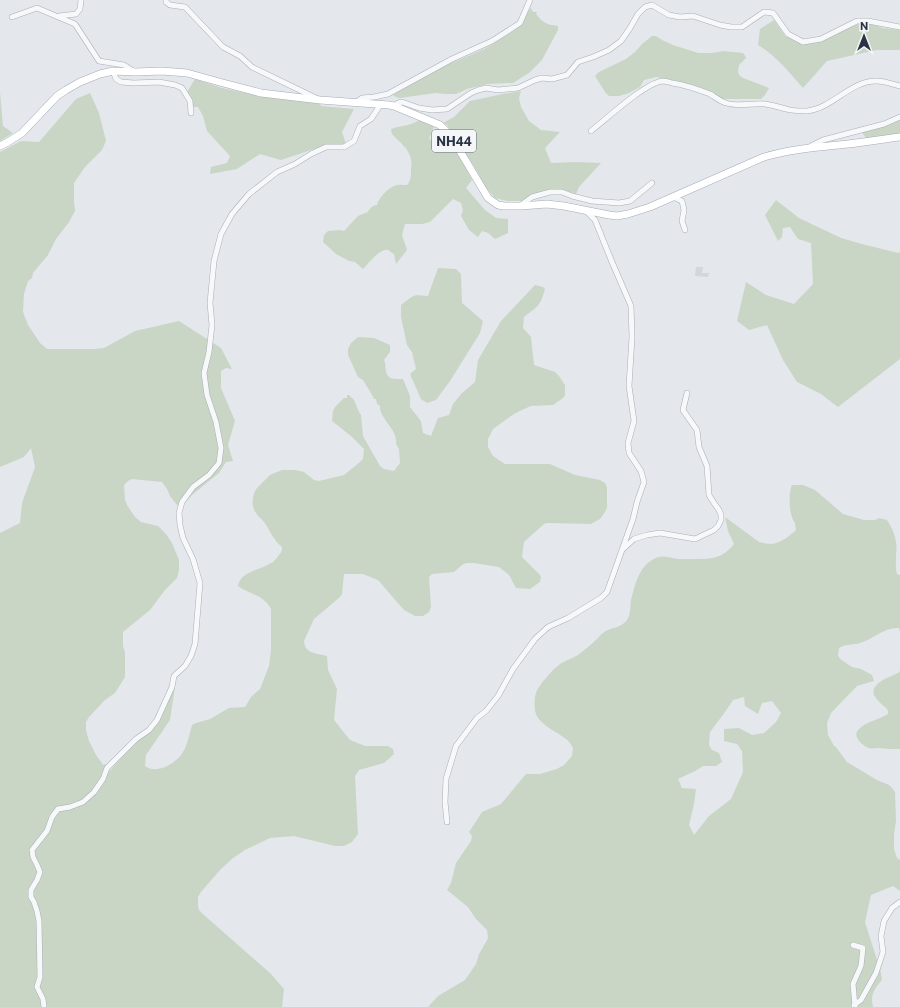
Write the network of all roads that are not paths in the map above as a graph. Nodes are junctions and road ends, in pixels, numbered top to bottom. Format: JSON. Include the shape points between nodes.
{"nodes":[{"id":1,"x":81,"y":0,"type":"edge"},
{"id":2,"x":166,"y":0,"type":"edge"},
{"id":3,"x":530,"y":0,"type":"edge"},
{"id":4,"x":58,"y":16,"type":"junction"},
{"id":5,"x":12,"y":17,"type":"dead end"},
{"id":6,"x":900,"y":27,"type":"edge"},
{"id":7,"x":112,"y":71,"type":"junction"},
{"id":8,"x":135,"y":72,"type":"junction"},
{"id":9,"x":900,"y":86,"type":"edge"},
{"id":10,"x":320,"y":100,"type":"junction"},
{"id":11,"x":355,"y":103,"type":"junction"},
{"id":12,"x":381,"y":104,"type":"junction"},
{"id":13,"x":394,"y":106,"type":"junction"},
{"id":14,"x":190,"y":113,"type":"dead end"},
{"id":15,"x":900,"y":117,"type":"edge"},
{"id":16,"x":591,"y":131,"type":"dead end"},
{"id":17,"x":900,"y":137,"type":"edge"},
{"id":18,"x":0,"y":146,"type":"edge"},
{"id":19,"x":808,"y":148,"type":"junction"},
{"id":20,"x":652,"y":183,"type":"dead end"},
{"id":21,"x":673,"y":197,"type":"junction"},
{"id":22,"x":520,"y":206,"type":"junction"},
{"id":23,"x":584,"y":210,"type":"junction"},
{"id":24,"x":685,"y":230,"type":"dead end"},
{"id":25,"x":687,"y":393,"type":"dead end"},
{"id":26,"x":622,"y":550,"type":"junction"},
{"id":27,"x":447,"y":822,"type":"dead end"},
{"id":28,"x":900,"y":902,"type":"edge"},
{"id":29,"x":854,"y":945,"type":"dead end"},
{"id":30,"x":855,"y":1006,"type":"edge"},
{"id":31,"x":44,"y":1007,"type":"edge"}],
"edges":[{"from":1,"to":4,"type":"street","via":[[80,9],[76,14]]},
{"from":2,"to":10,"type":"street","via":[[170,5],[185,7],[223,47],[240,56],[252,67]]},
{"from":3,"to":11,"type":"street","via":[[520,23],[492,41],[452,59],[388,94],[362,98]]},
{"from":4,"to":5,"type":"street","via":[[37,8]]},
{"from":4,"to":8,"type":"street","via":[[75,24],[99,61],[124,65]]},
{"from":6,"to":13,"type":"street","via":[[857,21],[820,39],[803,42],[788,34],[773,13],[764,12],[742,27],[731,27],[693,16],[669,15],[652,5],[638,14],[621,40],[609,50],[578,62],[567,75],[552,79],[542,78],[518,88],[478,90],[447,109],[419,108],[402,102]]},
{"from":7,"to":8,"type":"main road","number":"NH44"},
{"from":7,"to":14,"type":"street","via":[[121,82],[159,82],[182,88],[190,100]]},
{"from":7,"to":18,"type":"main road","number":"NH44","via":[[80,82],[56,96],[22,132]]},
{"from":8,"to":10,"type":"main road","number":"NH44","via":[[187,73],[261,93]]},
{"from":9,"to":16,"type":"street","via":[[877,81],[869,82],[849,90],[819,108],[799,111],[774,105],[727,103],[684,85],[663,81],[642,90]]},
{"from":10,"to":11,"type":"main road","number":"NH44"},
{"from":11,"to":12,"type":"main road","number":"NH44"},
{"from":12,"to":13,"type":"main road","number":"NH44"},
{"from":12,"to":31,"type":"street","via":[[371,119],[360,126],[354,141],[344,147],[326,147],[311,154],[277,172],[249,194],[232,214],[221,234],[214,261],[210,303],[212,325],[204,373],[221,448],[218,463],[209,476],[193,487],[182,502],[180,513],[183,538],[200,583],[195,644],[185,666],[174,676],[172,687],[157,720],[107,768],[94,792],[83,802],[58,810],[52,817],[47,831],[32,850],[40,872],[31,890],[31,897],[38,921],[40,977],[37,987]]},
{"from":13,"to":22,"type":"main road","number":"NH44","via":[[440,125],[451,136],[492,202],[504,206]]},
{"from":15,"to":19,"type":"street","via":[[884,124],[823,140]]},
{"from":17,"to":19,"type":"main road","number":"NH44"},
{"from":19,"to":21,"type":"main road","number":"NH44","via":[[764,157]]},
{"from":20,"to":22,"type":"street","via":[[630,202],[592,201],[562,192],[550,192],[532,197]]},
{"from":21,"to":23,"type":"main road","number":"NH44","via":[[650,207],[617,216]]},
{"from":21,"to":24,"type":"street","via":[[682,201],[682,221]]},
{"from":22,"to":23,"type":"main road","number":"NH44","via":[[546,204]]},
{"from":23,"to":26,"type":"street","via":[[595,220],[631,306],[629,386],[634,421],[628,443],[629,454],[641,471],[644,482]]},
{"from":25,"to":26,"type":"street","via":[[684,410],[697,430],[699,447],[707,466],[709,495],[719,510],[721,520],[714,530],[695,539],[660,533],[634,539]]},
{"from":26,"to":27,"type":"street","via":[[607,592],[568,618],[548,627],[535,639],[513,669],[498,696],[456,746],[446,780]]},
{"from":28,"to":30,"type":"street","via":[[892,908],[884,921],[881,936],[883,952],[876,973]]},
{"from":29,"to":30,"type":"street","via":[[863,948],[861,966],[853,984]]}]}
